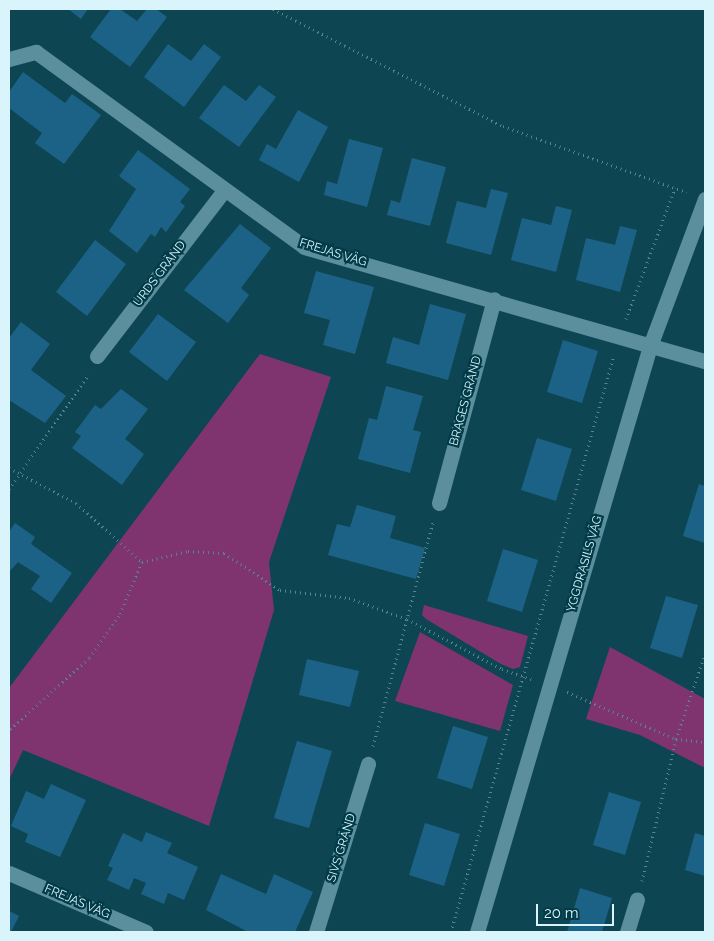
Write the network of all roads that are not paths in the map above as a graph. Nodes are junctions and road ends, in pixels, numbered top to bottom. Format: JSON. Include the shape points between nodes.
{"nodes":[{"id":1,"x":9,"y":59,"type":"edge"},
{"id":2,"x":223,"y":192,"type":"junction"},
{"id":3,"x":705,"y":199,"type":"edge"},
{"id":4,"x":494,"y":299,"type":"junction"},
{"id":5,"x":650,"y":346,"type":"junction"},
{"id":6,"x":98,"y":356,"type":"road end"},
{"id":7,"x":705,"y":361,"type":"edge"},
{"id":8,"x":438,"y":503,"type":"road end"},
{"id":9,"x":368,"y":764,"type":"road end"},
{"id":10,"x":9,"y":873,"type":"edge"},
{"id":11,"x":637,"y":899,"type":"road end"},
{"id":12,"x":146,"y":932,"type":"edge"},
{"id":13,"x":316,"y":932,"type":"edge"},
{"id":14,"x":477,"y":932,"type":"edge"},
{"id":15,"x":627,"y":932,"type":"edge"}],
"edges":[{"from":1,"to":2,"type":"street","name":"FREJAS VÄG","via":[[36,52]]},
{"from":2,"to":4,"type":"street","name":"FREJAS VÄG","via":[[304,247]]},
{"from":2,"to":6,"type":"street","name":"URDS GRÄND"},
{"from":3,"to":5,"type":"street","name":"YGGDRASILS VÄG"},
{"from":4,"to":5,"type":"street","name":"FREJAS VÄG"},
{"from":4,"to":8,"type":"street","name":"BRAGES GRÄND"},
{"from":5,"to":7,"type":"street","name":"FREJAS VÄG"},
{"from":5,"to":14,"type":"street","name":"YGGDRASILS VÄG"},
{"from":9,"to":13,"type":"street","name":"SIVS GRÄND"},
{"from":10,"to":12,"type":"street","name":"FREJAS VÄG"},
{"from":11,"to":15,"type":"street"}]}
